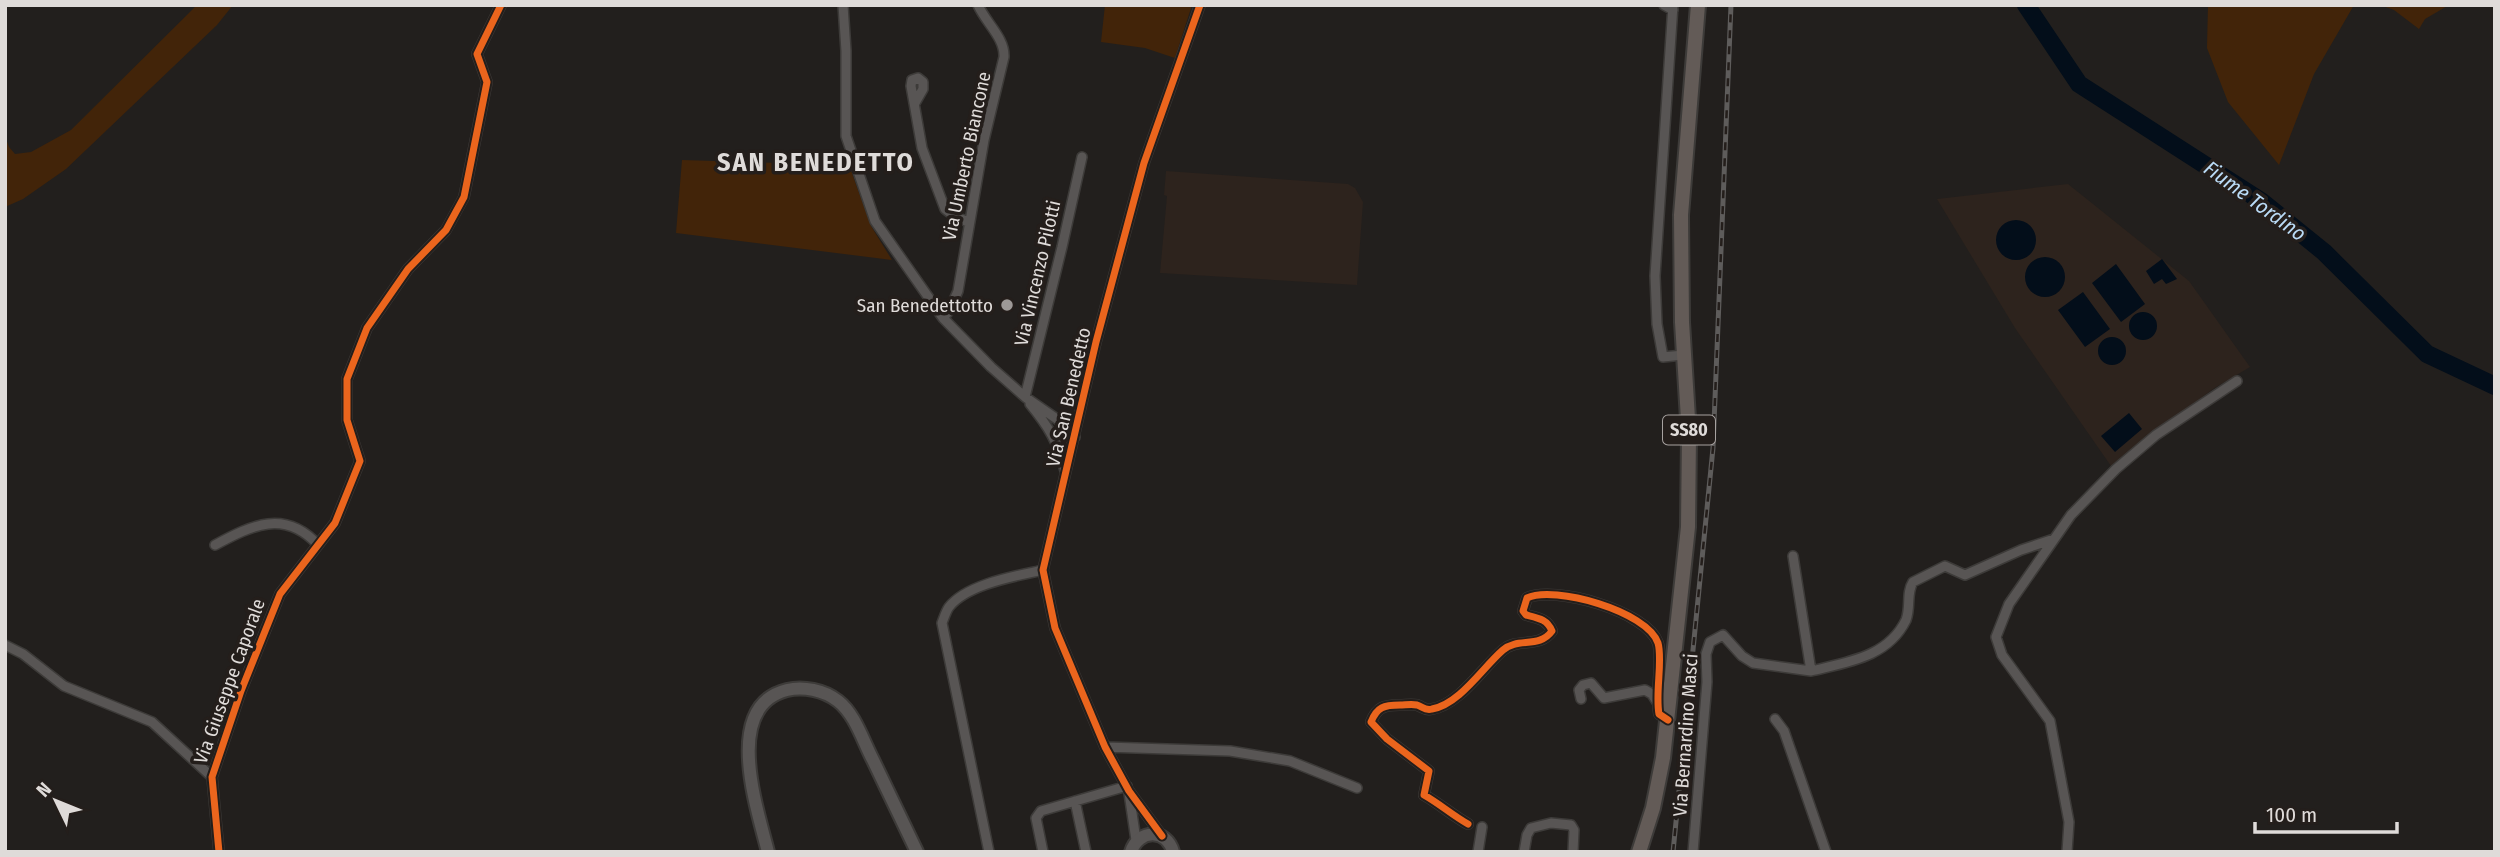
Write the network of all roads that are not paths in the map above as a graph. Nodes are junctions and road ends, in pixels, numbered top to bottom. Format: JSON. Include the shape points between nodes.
{"nodes":[{"id":1,"x":501,"y":5,"type":"edge"},
{"id":2,"x":843,"y":5,"type":"edge"},
{"id":3,"x":978,"y":5,"type":"edge"},
{"id":4,"x":1200,"y":5,"type":"edge"},
{"id":5,"x":1698,"y":5,"type":"edge"},
{"id":6,"x":1670,"y":7,"type":"edge"},
{"id":7,"x":915,"y":103,"type":"dead end"},
{"id":8,"x":1082,"y":157,"type":"dead end"},
{"id":9,"x":968,"y":222,"type":"junction"},
{"id":10,"x":943,"y":318,"type":"junction"},
{"id":11,"x":1684,"y":355,"type":"junction"},
{"id":12,"x":2236,"y":381,"type":"dead end"},
{"id":13,"x":1025,"y":397,"type":"junction"},
{"id":14,"x":1081,"y":410,"type":"junction"},
{"id":15,"x":1058,"y":419,"type":"junction"},
{"id":16,"x":1051,"y":430,"type":"junction"},
{"id":17,"x":1075,"y":437,"type":"junction"},
{"id":18,"x":1066,"y":476,"type":"junction"},
{"id":19,"x":2054,"y":539,"type":"junction"},
{"id":20,"x":215,"y":545,"type":"dead end"},
{"id":21,"x":318,"y":545,"type":"junction"},
{"id":22,"x":1793,"y":556,"type":"dead end"},
{"id":23,"x":1043,"y":570,"type":"junction"},
{"id":24,"x":5,"y":645,"type":"edge"},
{"id":25,"x":1811,"y":671,"type":"junction"},
{"id":26,"x":1581,"y":699,"type":"dead end"},
{"id":27,"x":1657,"y":702,"type":"junction"},
{"id":28,"x":1775,"y":719,"type":"dead end"},
{"id":29,"x":1668,"y":720,"type":"junction"},
{"id":30,"x":1105,"y":747,"type":"junction"},
{"id":31,"x":212,"y":777,"type":"junction"},
{"id":32,"x":1357,"y":788,"type":"dead end"},
{"id":33,"x":1128,"y":789,"type":"junction"},
{"id":34,"x":1075,"y":801,"type":"junction"},
{"id":35,"x":1468,"y":824,"type":"dead end"},
{"id":36,"x":1482,"y":827,"type":"dead end"},
{"id":37,"x":1134,"y":846,"type":"edge"},
{"id":38,"x":1172,"y":846,"type":"edge"},
{"id":39,"x":219,"y":852,"type":"edge"},
{"id":40,"x":768,"y":852,"type":"edge"},
{"id":41,"x":917,"y":852,"type":"edge"},
{"id":42,"x":989,"y":852,"type":"edge"},
{"id":43,"x":1043,"y":852,"type":"edge"},
{"id":44,"x":1086,"y":852,"type":"edge"},
{"id":45,"x":1478,"y":852,"type":"edge"},
{"id":46,"x":1524,"y":852,"type":"edge"},
{"id":47,"x":1573,"y":852,"type":"edge"},
{"id":48,"x":1639,"y":852,"type":"edge"},
{"id":49,"x":1693,"y":852,"type":"edge"},
{"id":50,"x":1826,"y":852,"type":"edge"},
{"id":51,"x":2067,"y":852,"type":"edge"}],
"edges":[{"from":1,"to":21,"type":"street","name":"Via Giuseppe Caporale","via":[[477,54],[487,82],[464,197],[446,230],[408,269],[367,328],[347,379],[347,420],[360,461],[335,523]]},
{"from":2,"to":10,"type":"street","via":[[846,136],[875,221]]},
{"from":3,"to":9,"type":"street","name":"Via Umberto Biancone","via":[[1005,49]]},
{"from":4,"to":14,"type":"street","name":"Via San Benedetto","via":[[1142,167]]},
{"from":5,"to":11,"type":"main road","number":"SS80","via":[[1681,215]]},
{"from":6,"to":11,"type":"street","via":[[1655,276],[1663,357]]},
{"from":7,"to":9,"type":"street","via":[[922,148],[944,209]]},
{"from":8,"to":13,"type":"street","name":"Via Vincenzo Pilotti"},
{"from":9,"to":10,"type":"street","name":"Via Umberto Biancone","via":[[958,291]]},
{"from":10,"to":13,"type":"street"},
{"from":11,"to":29,"type":"main road","number":"SS80","via":[[1689,514]]},
{"from":12,"to":19,"type":"street","via":[[2156,435],[2116,469]]},
{"from":13,"to":15,"type":"street"},
{"from":13,"to":16,"type":"street"},
{"from":14,"to":15,"type":"street","via":[[1069,422]]},
{"from":14,"to":17,"type":"street","name":"Via San Benedetto"},
{"from":15,"to":17,"type":"street"},
{"from":16,"to":17,"type":"street"},
{"from":16,"to":18,"type":"street"},
{"from":17,"to":18,"type":"street","name":"Via San Benedetto"},
{"from":18,"to":23,"type":"street","name":"Via San Benedetto"},
{"from":19,"to":25,"type":"street","via":[[1965,575],[1945,566],[1913,582],[1905,621],[1888,643],[1855,661]]},
{"from":19,"to":51,"type":"street","via":[[2009,604],[1996,637],[2002,655],[2050,721],[2069,822]]},
{"from":20,"to":21,"type":"street","via":[[273,522],[292,525]]},
{"from":21,"to":31,"type":"street","name":"Via Giuseppe Caporale","via":[[280,594]]},
{"from":22,"to":25,"type":"street"},
{"from":23,"to":30,"type":"street","name":"Via San Benedetto","via":[[1055,628]]},
{"from":23,"to":42,"type":"street","via":[[1003,579],[962,596],[948,608],[942,623]]},
{"from":24,"to":31,"type":"street","via":[[64,686],[152,722]]},
{"from":25,"to":49,"type":"street","name":"Via Bernardino Masci","via":[[1753,663],[1723,635],[1710,642]]},
{"from":26,"to":27,"type":"street","via":[[1579,690],[1591,683],[1604,698],[1645,690]]},
{"from":27,"to":29,"type":"street","via":[[1659,714]]},
{"from":27,"to":35,"type":"street","via":[[1659,645],[1641,623],[1588,601],[1539,593],[1527,598],[1523,611],[1549,624],[1552,631],[1547,638],[1504,649],[1475,681],[1441,706],[1430,710],[1417,705],[1386,705],[1376,710],[1371,722],[1429,771],[1424,795]]},
{"from":28,"to":50,"type":"street"},
{"from":29,"to":48,"type":"main road","number":"SS80","via":[[1657,791]]},
{"from":30,"to":32,"type":"street","via":[[1242,753],[1290,761]]},
{"from":30,"to":33,"type":"street","name":"Via San Benedetto"},
{"from":31,"to":39,"type":"street","name":"Via Giuseppe Caporale"},
{"from":33,"to":34,"type":"street"},
{"from":33,"to":37,"type":"street"},
{"from":33,"to":38,"type":"street"},
{"from":34,"to":43,"type":"street","via":[[1037,814]]},
{"from":34,"to":44,"type":"street"},
{"from":36,"to":45,"type":"street"},
{"from":37,"to":38,"type":"street","via":[[1148,834]]},
{"from":40,"to":41,"type":"street","via":[[747,746],[755,713],[778,692],[799,687],[838,701],[854,722]]},
{"from":46,"to":47,"type":"street","via":[[1531,828],[1551,823],[1570,825],[1574,830]]}]}
